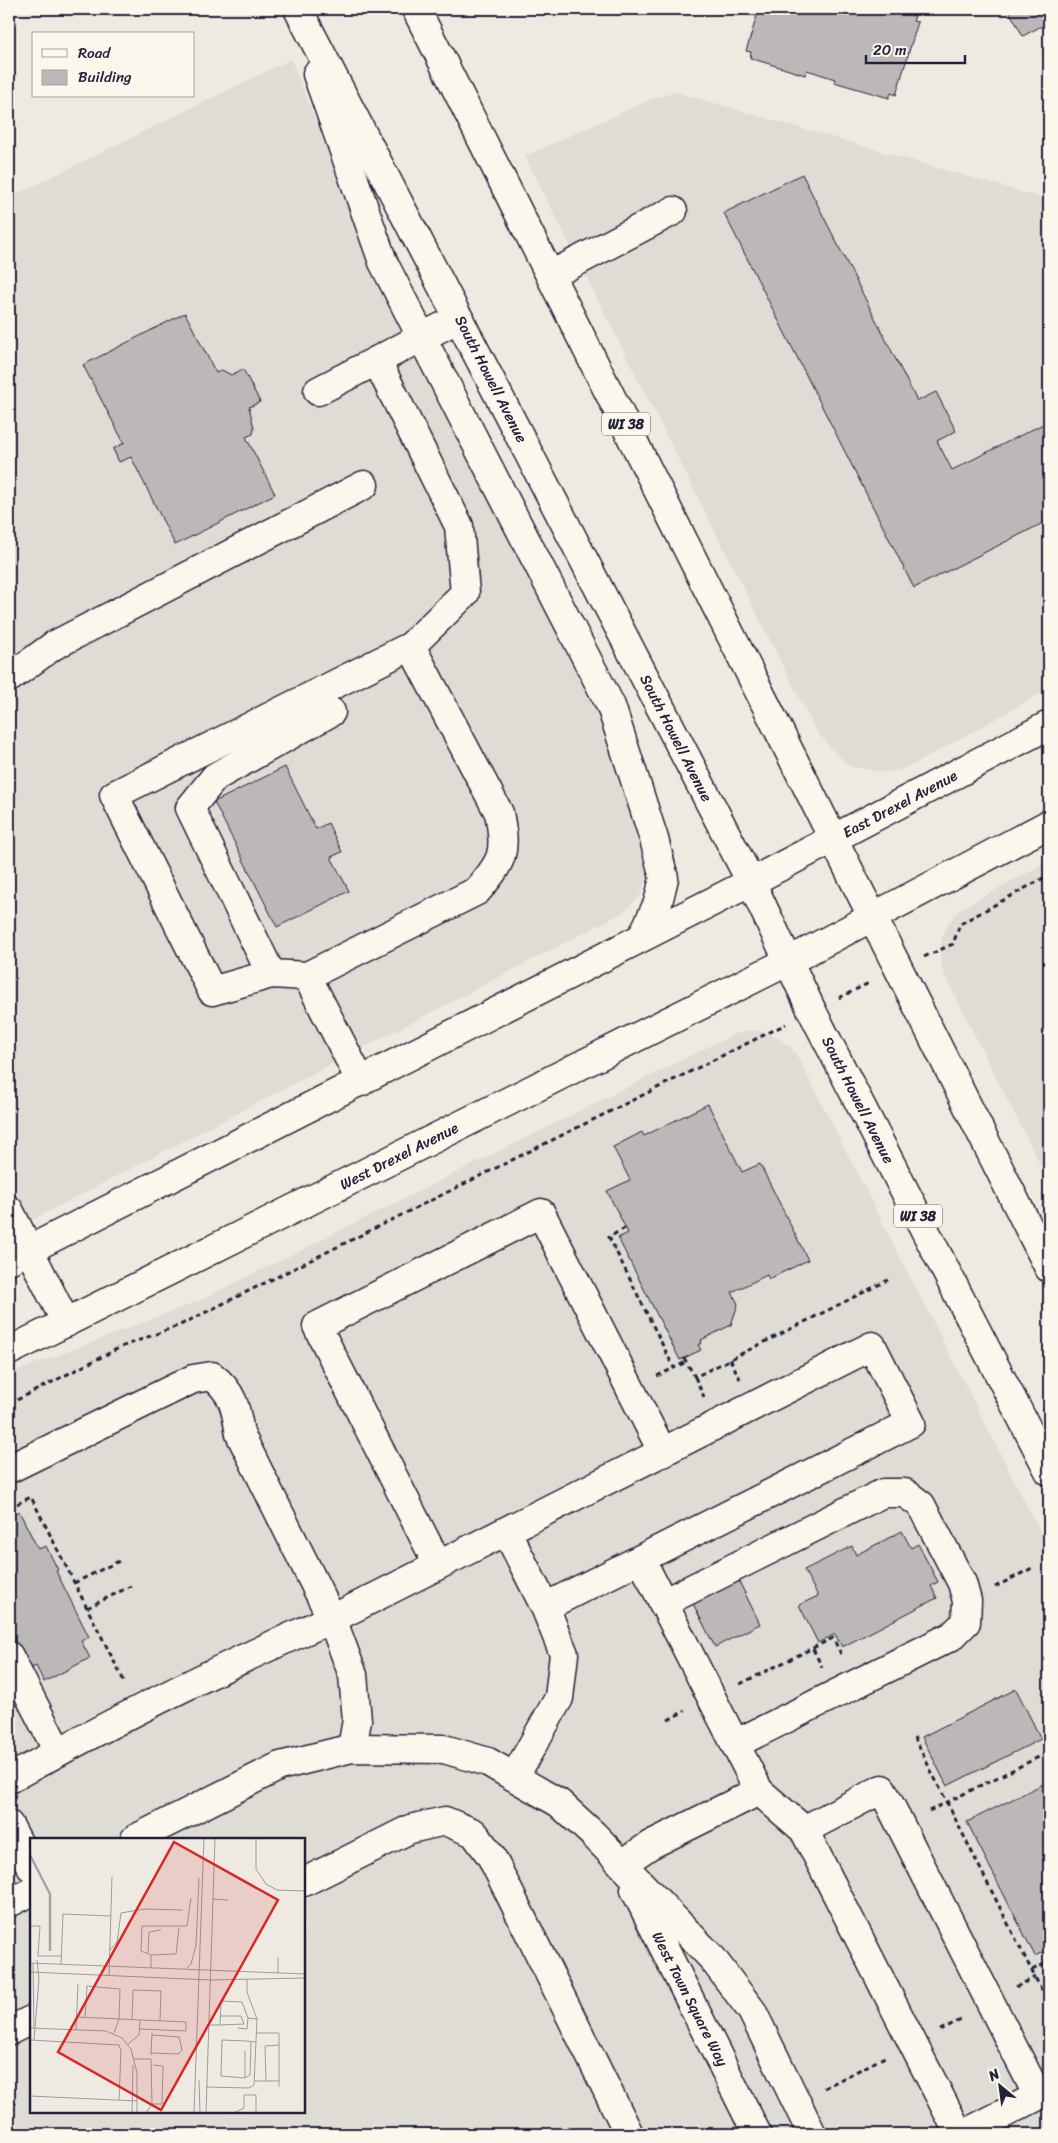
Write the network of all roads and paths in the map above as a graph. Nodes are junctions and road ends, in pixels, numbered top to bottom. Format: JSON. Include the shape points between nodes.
{"nodes":[{"id":1,"x":294,"y":9,"type":"edge"},
{"id":2,"x":298,"y":9,"type":"edge"},
{"id":3,"x":416,"y":9,"type":"edge"},
{"id":4,"x":673,"y":211,"type":"dead end"},
{"id":5,"x":551,"y":275,"type":"junction"},
{"id":6,"x":459,"y":318,"type":"junction"},
{"id":7,"x":423,"y":336,"type":"junction"},
{"id":8,"x":377,"y":361,"type":"junction"},
{"id":9,"x":318,"y":391,"type":"dead end"},
{"id":10,"x":364,"y":485,"type":"dead end"},
{"id":11,"x":411,"y":646,"type":"junction"},
{"id":12,"x":9,"y":678,"type":"edge"},
{"id":13,"x":332,"y":712,"type":"dead end"},
{"id":14,"x":1049,"y":725,"type":"edge"},
{"id":15,"x":1049,"y":824,"type":"edge"},
{"id":16,"x":834,"y":840,"type":"junction"},
{"id":17,"x":1049,"y":875,"type":"edge"},
{"id":18,"x":751,"y":882,"type":"junction"},
{"id":19,"x":872,"y":918,"type":"junction"},
{"id":20,"x":642,"y":937,"type":"junction"},
{"id":21,"x":789,"y":961,"type":"junction"},
{"id":22,"x":897,"y":970,"type":"junction"},
{"id":23,"x":271,"y":974,"type":"junction"},
{"id":24,"x":307,"y":976,"type":"junction"},
{"id":25,"x":812,"y":1011,"type":"junction"},
{"id":26,"x":361,"y":1082,"type":"junction"},
{"id":27,"x":9,"y":1210,"type":"edge"},
{"id":28,"x":625,"y":1228,"type":"dead end"},
{"id":29,"x":19,"y":1255,"type":"edge"},
{"id":30,"x":1049,"y":1268,"type":"edge"},
{"id":31,"x":888,"y":1280,"type":"dead end"},
{"id":32,"x":66,"y":1323,"type":"junction"},
{"id":33,"x":9,"y":1351,"type":"edge"},
{"id":34,"x":9,"y":1404,"type":"edge"},
{"id":35,"x":662,"y":1453,"type":"junction"},
{"id":36,"x":9,"y":1469,"type":"edge"},
{"id":37,"x":1049,"y":1471,"type":"edge"},
{"id":38,"x":9,"y":1508,"type":"edge"},
{"id":39,"x":506,"y":1532,"type":"junction"},
{"id":40,"x":641,"y":1559,"type":"junction"},
{"id":41,"x":119,"y":1561,"type":"dead end"},
{"id":42,"x":438,"y":1565,"type":"junction"},
{"id":43,"x":1034,"y":1567,"type":"dead end"},
{"id":44,"x":74,"y":1583,"type":"junction"},
{"id":45,"x":131,"y":1586,"type":"dead end"},
{"id":46,"x":994,"y":1588,"type":"dead end"},
{"id":47,"x":663,"y":1603,"type":"junction"},
{"id":48,"x":545,"y":1607,"type":"junction"},
{"id":49,"x":87,"y":1608,"type":"junction"},
{"id":50,"x":332,"y":1619,"type":"junction"},
{"id":51,"x":9,"y":1656,"type":"edge"},
{"id":52,"x":846,"y":1663,"type":"dead end"},
{"id":53,"x":736,"y":1686,"type":"dead end"},
{"id":54,"x":139,"y":1710,"type":"junction"},
{"id":55,"x":914,"y":1738,"type":"dead end"},
{"id":56,"x":735,"y":1744,"type":"junction"},
{"id":57,"x":352,"y":1748,"type":"junction"},
{"id":58,"x":58,"y":1752,"type":"junction"},
{"id":59,"x":1049,"y":1752,"type":"edge"},
{"id":60,"x":514,"y":1776,"type":"junction"},
{"id":61,"x":9,"y":1779,"type":"edge"},
{"id":62,"x":759,"y":1791,"type":"junction"},
{"id":63,"x":947,"y":1802,"type":"junction"},
{"id":64,"x":9,"y":1825,"type":"edge"},
{"id":65,"x":804,"y":1830,"type":"junction"},
{"id":66,"x":137,"y":1838,"type":"edge"},
{"id":67,"x":622,"y":1864,"type":"junction"},
{"id":68,"x":30,"y":1865,"type":"edge"},
{"id":69,"x":305,"y":1882,"type":"edge"},
{"id":70,"x":30,"y":1892,"type":"edge"},
{"id":71,"x":9,"y":1903,"type":"edge"},
{"id":72,"x":1049,"y":1962,"type":"edge"},
{"id":73,"x":1032,"y":1970,"type":"junction"},
{"id":74,"x":1035,"y":1977,"type":"junction"},
{"id":75,"x":991,"y":2002,"type":"junction"},
{"id":76,"x":1049,"y":2005,"type":"edge"},
{"id":77,"x":30,"y":2020,"type":"edge"},
{"id":78,"x":9,"y":2031,"type":"edge"},
{"id":79,"x":913,"y":2044,"type":"junction"},
{"id":80,"x":820,"y":2090,"type":"dead end"},
{"id":81,"x":629,"y":2134,"type":"edge"},
{"id":82,"x":757,"y":2134,"type":"edge"},
{"id":83,"x":812,"y":2134,"type":"edge"},
{"id":84,"x":959,"y":2134,"type":"edge"},
{"id":85,"x":964,"y":2134,"type":"edge"}],
"edges":[{"from":1,"to":7,"type":"main road","via":[[383,262]]},
{"from":2,"to":6,"type":"main road","name":"South Howell Avenue","number":"WI 38"},
{"from":3,"to":5,"type":"main road","number":"WI 38"},
{"from":4,"to":5,"type":"main road"},
{"from":5,"to":16,"type":"main road","number":"WI 38"},
{"from":6,"to":7,"type":"main road"},
{"from":6,"to":18,"type":"main road","name":"South Howell Avenue","number":"WI 38"},
{"from":7,"to":8,"type":"main road"},
{"from":7,"to":20,"type":"main road","via":[[611,706],[664,878],[658,903]]},
{"from":8,"to":9,"type":"main road"},
{"from":8,"to":11,"type":"main road","via":[[459,526],[465,593]]},
{"from":10,"to":12,"type":"main road","via":[[53,646]]},
{"from":11,"to":23,"type":"main road","via":[[114,795],[212,991]]},
{"from":11,"to":24,"type":"main road","via":[[499,813],[504,839],[497,867],[478,891]]},
{"from":13,"to":23,"type":"main road","via":[[216,777],[190,808]]},
{"from":14,"to":16,"type":"main road","name":"East Drexel Avenue"},
{"from":15,"to":19,"type":"main road"},
{"from":16,"to":18,"type":"main road","name":"East Drexel Avenue"},
{"from":16,"to":19,"type":"main road","number":"WI 38"},
{"from":17,"to":22,"type":"path","via":[[960,924],[953,944]]},
{"from":18,"to":20,"type":"main road"},
{"from":18,"to":21,"type":"main road","name":"South Howell Avenue","number":"WI 38"},
{"from":19,"to":21,"type":"main road"},
{"from":19,"to":22,"type":"main road","number":"WI 38"},
{"from":20,"to":26,"type":"main road"},
{"from":21,"to":25,"type":"main road","name":"South Howell Avenue","number":"WI 38"},
{"from":21,"to":32,"type":"main road","name":"West Drexel Avenue"},
{"from":22,"to":25,"type":"path"},
{"from":22,"to":30,"type":"main road","number":"WI 38"},
{"from":23,"to":24,"type":"main road"},
{"from":24,"to":26,"type":"main road"},
{"from":25,"to":34,"type":"path","via":[[180,1324],[121,1348]]},
{"from":25,"to":37,"type":"main road","name":"South Howell Avenue","number":"WI 38"},
{"from":26,"to":29,"type":"main road"},
{"from":27,"to":29,"type":"main road"},
{"from":28,"to":31,"type":"path","via":[[609,1237],[674,1368],[685,1360],[695,1378]]},
{"from":29,"to":32,"type":"main road"},
{"from":32,"to":33,"type":"main road","name":"West Drexel Avenue"},
{"from":35,"to":39,"type":"main road"},
{"from":35,"to":40,"type":"main road","via":[[872,1346],[911,1423]]},
{"from":35,"to":42,"type":"main road","via":[[541,1212],[317,1326]]},
{"from":36,"to":50,"type":"main road","via":[[194,1378],[212,1376],[235,1403],[240,1434]]},
{"from":38,"to":44,"type":"path","via":[[31,1497]]},
{"from":39,"to":42,"type":"main road"},
{"from":39,"to":48,"type":"main road"},
{"from":40,"to":47,"type":"main road"},
{"from":40,"to":48,"type":"main road"},
{"from":41,"to":44,"type":"path"},
{"from":42,"to":50,"type":"main road"},
{"from":43,"to":46,"type":"path"},
{"from":44,"to":49,"type":"path"},
{"from":45,"to":49,"type":"path"},
{"from":47,"to":56,"type":"main road"},
{"from":47,"to":56,"type":"main road","via":[[883,1493],[905,1493],[922,1505],[962,1583],[967,1601],[966,1622],[952,1636]]},
{"from":48,"to":60,"type":"main road","via":[[564,1654],[559,1698]]},
{"from":49,"to":54,"type":"path"},
{"from":50,"to":54,"type":"main road","via":[[262,1648]]},
{"from":50,"to":57,"type":"main road","via":[[353,1676],[357,1720]]},
{"from":51,"to":58,"type":"main road"},
{"from":52,"to":53,"type":"path","via":[[833,1638]]},
{"from":54,"to":58,"type":"main road"},
{"from":55,"to":63,"type":"path"},
{"from":56,"to":62,"type":"main road"},
{"from":57,"to":60,"type":"main road","name":"West Town Square Way","via":[[444,1750],[488,1762]]},
{"from":57,"to":66,"type":"main road","name":"West Town Square Way","via":[[280,1766]]},
{"from":58,"to":61,"type":"main road"},
{"from":59,"to":63,"type":"path"},
{"from":60,"to":67,"type":"main road","name":"West Town Square Way","via":[[559,1803]]},
{"from":62,"to":65,"type":"main road"},
{"from":62,"to":67,"type":"main road","via":[[650,1845]]},
{"from":63,"to":73,"type":"path"},
{"from":64,"to":68,"type":"main road"},
{"from":65,"to":75,"type":"main road","via":[[882,1789]]},
{"from":65,"to":79,"type":"main road"},
{"from":67,"to":82,"type":"main road","name":"West Town Square Way"},
{"from":67,"to":83,"type":"main road","name":"West Town Square Way","via":[[712,1958],[752,2011]]},
{"from":69,"to":81,"type":"main road","via":[[410,1829],[445,1821],[474,1833],[491,1856]]},
{"from":70,"to":71,"type":"main road"},
{"from":72,"to":73,"type":"path"},
{"from":73,"to":74,"type":"path"},
{"from":74,"to":75,"type":"path"},
{"from":74,"to":76,"type":"path"},
{"from":75,"to":79,"type":"path"},
{"from":75,"to":85,"type":"main road","via":[[1038,2096]]},
{"from":77,"to":78,"type":"main road"},
{"from":79,"to":80,"type":"path"},
{"from":79,"to":84,"type":"main road"}]}
